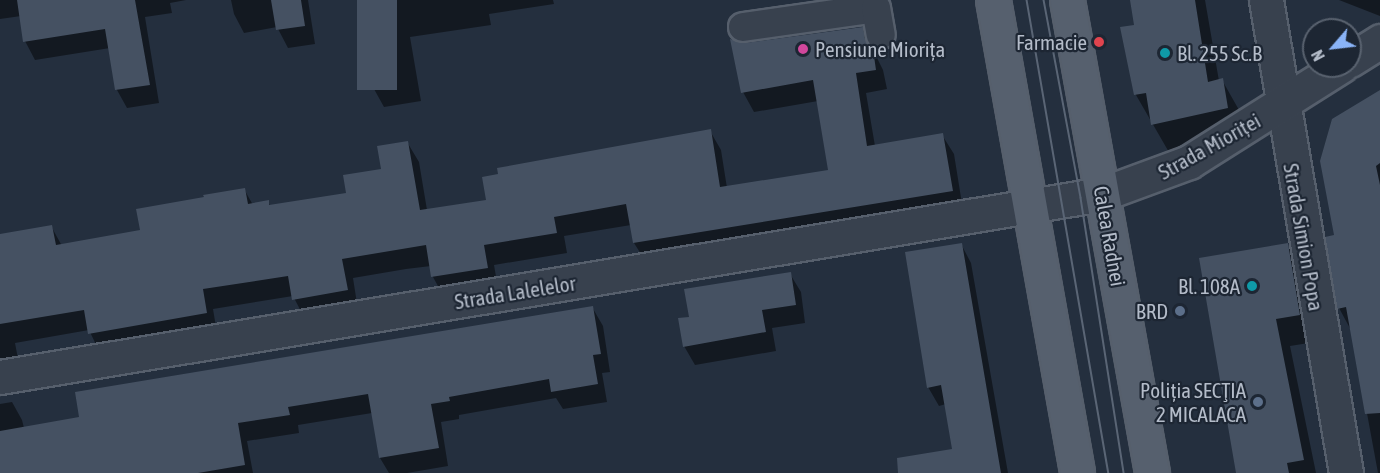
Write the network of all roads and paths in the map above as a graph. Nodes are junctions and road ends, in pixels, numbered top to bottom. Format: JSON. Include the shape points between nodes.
{"nodes":[{"id":1,"x":993,"y":0,"type":"edge"},
{"id":2,"x":1067,"y":0,"type":"edge"},
{"id":3,"x":1266,"y":0,"type":"edge"},
{"id":4,"x":744,"y":27,"type":"dead end"},
{"id":5,"x":881,"y":35,"type":"dead end"},
{"id":6,"x":1380,"y":40,"type":"edge"},
{"id":7,"x":1362,"y":52,"type":"edge"},
{"id":8,"x":1323,"y":78,"type":"edge"},
{"id":9,"x":1281,"y":105,"type":"junction"},
{"id":10,"x":1102,"y":194,"type":"junction"},
{"id":11,"x":1030,"y":208,"type":"junction"},
{"id":12,"x":0,"y":377,"type":"edge"},
{"id":13,"x":1077,"y":473,"type":"edge"},
{"id":14,"x":1152,"y":473,"type":"edge"},
{"id":15,"x":1346,"y":473,"type":"edge"}],
"edges":[{"from":1,"to":11,"type":"main road"},
{"from":2,"to":10,"type":"main road","name":"Calea Radnei"},
{"from":3,"to":9,"type":"street","name":"Strada Simion Popa"},
{"from":4,"to":5,"type":"street","via":[[876,8]]},
{"from":6,"to":7,"type":"street"},
{"from":8,"to":9,"type":"street","name":"Strada Mioriței"},
{"from":9,"to":10,"type":"street","name":"Strada Mioriței","via":[[1189,162]]},
{"from":9,"to":15,"type":"street","name":"Strada Simion Popa"},
{"from":10,"to":11,"type":"street","name":"Strada Mioriței"},
{"from":10,"to":14,"type":"main road","name":"Calea Radnei"},
{"from":11,"to":12,"type":"street","name":"Strada Lalelelor"},
{"from":11,"to":13,"type":"main road"}]}
